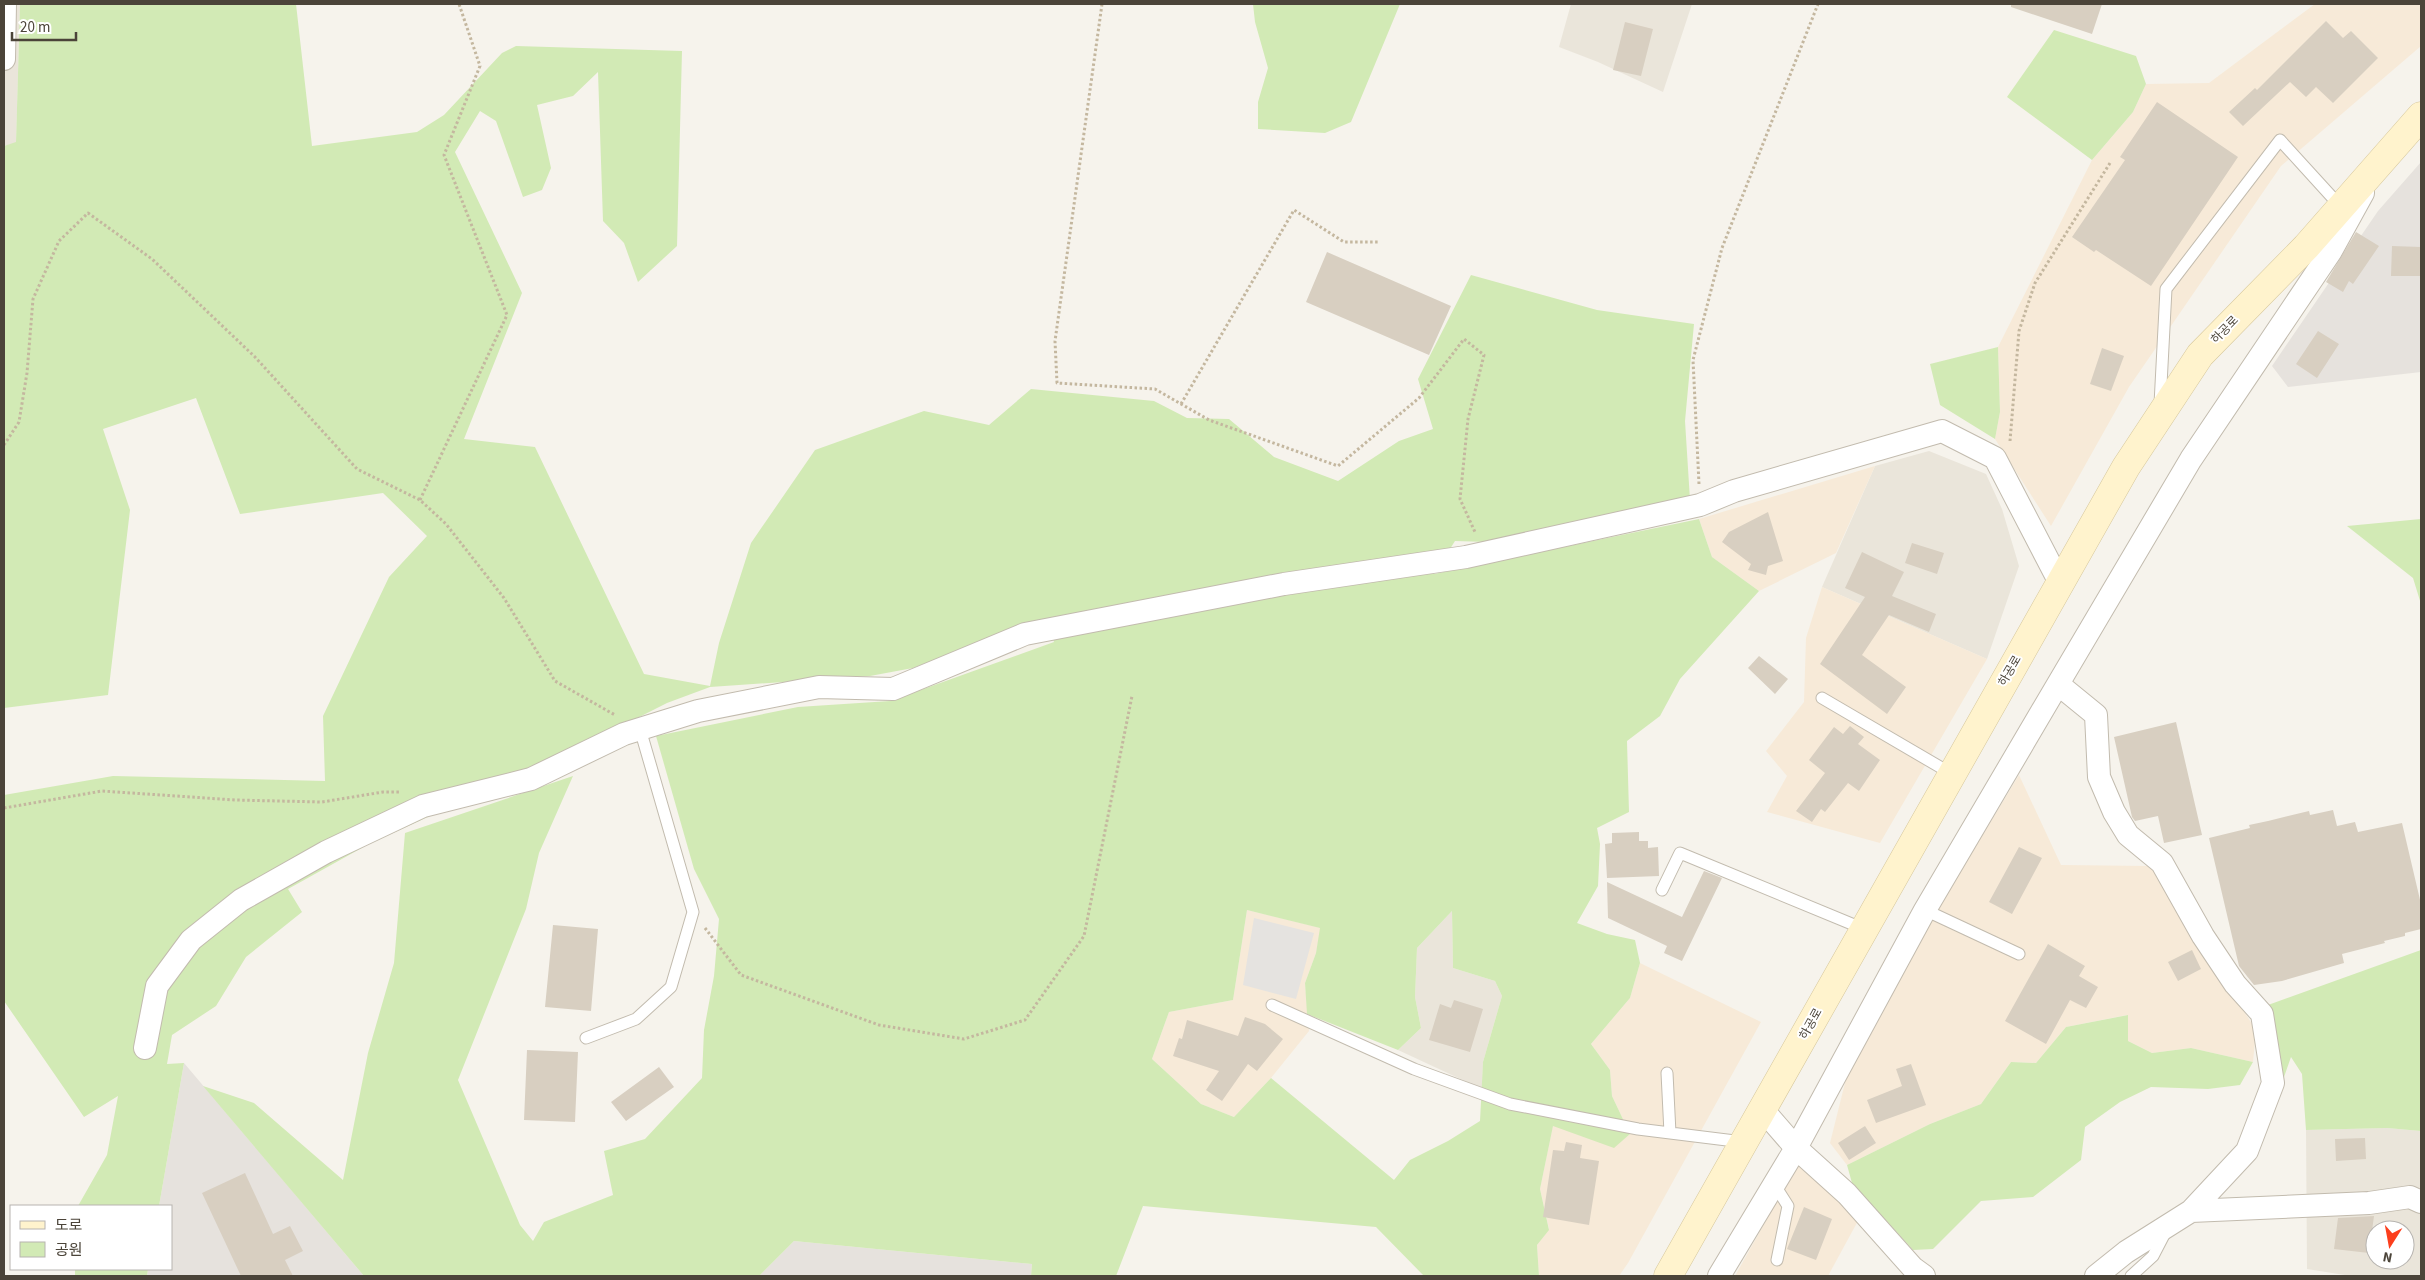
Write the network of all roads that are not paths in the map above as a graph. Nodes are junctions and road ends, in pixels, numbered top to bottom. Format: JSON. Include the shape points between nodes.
{"nodes":[{"id":1,"x":6,"y":4,"type":"edge"},
{"id":2,"x":4,"y":59,"type":"edge"},
{"id":3,"x":2421,"y":116,"type":"edge"},
{"id":4,"x":2380,"y":163,"type":"junction"},
{"id":5,"x":2341,"y":207,"type":"junction"},
{"id":6,"x":2159,"y":418,"type":"junction"},
{"id":7,"x":2060,"y":583,"type":"junction"},
{"id":8,"x":2058,"y":684,"type":"junction"},
{"id":9,"x":1822,"y":698,"type":"dead end"},
{"id":10,"x":640,"y":729,"type":"junction"},
{"id":11,"x":1952,"y":774,"type":"junction"},
{"id":12,"x":1662,"y":890,"type":"dead end"},
{"id":13,"x":1925,"y":910,"type":"junction"},
{"id":14,"x":1864,"y":929,"type":"junction"},
{"id":15,"x":2019,"y":954,"type":"dead end"},
{"id":16,"x":1272,"y":1005,"type":"dead end"},
{"id":17,"x":586,"y":1038,"type":"dead end"},
{"id":18,"x":145,"y":1048,"type":"dead end"},
{"id":19,"x":1666,"y":1073,"type":"dead end"},
{"id":20,"x":1763,"y":1110,"type":"junction"},
{"id":21,"x":1670,"y":1133,"type":"junction"},
{"id":22,"x":1745,"y":1142,"type":"junction"},
{"id":23,"x":1796,"y":1148,"type":"junction"},
{"id":24,"x":1774,"y":1184,"type":"junction"},
{"id":25,"x":2421,"y":1202,"type":"edge"},
{"id":26,"x":2191,"y":1211,"type":"junction"},
{"id":27,"x":2169,"y":1225,"type":"junction"},
{"id":28,"x":1778,"y":1260,"type":"dead end"},
{"id":29,"x":1668,"y":1276,"type":"edge"},
{"id":30,"x":1719,"y":1276,"type":"edge"},
{"id":31,"x":1924,"y":1276,"type":"edge"},
{"id":32,"x":2096,"y":1276,"type":"edge"},
{"id":33,"x":2131,"y":1276,"type":"edge"}],
"edges":[{"from":1,"to":2,"type":"street"},
{"from":3,"to":4,"type":"main road","name":"하공로"},
{"from":4,"to":5,"type":"main road","name":"하공로"},
{"from":4,"to":8,"type":"street","via":[[2330,251],[2190,459]]},
{"from":5,"to":6,"type":"main road","name":"하공로","via":[[2200,355]]},
{"from":5,"to":6,"type":"lane","via":[[2280,140],[2166,289]]},
{"from":6,"to":7,"type":"main road","name":"하공로","via":[[2126,467]]},
{"from":7,"to":10,"type":"street","via":[[1995,458],[1942,431],[1734,491],[1700,505],[1485,553],[1284,584],[1034,632],[893,689],[819,687],[698,711]]},
{"from":7,"to":11,"type":"main road","name":"하공로"},
{"from":8,"to":13,"type":"street"},
{"from":8,"to":26,"type":"street","via":[[2096,716],[2099,777],[2128,835],[2162,863],[2203,936],[2230,976],[2262,1014],[2273,1083],[2247,1151]]},
{"from":9,"to":11,"type":"lane"},
{"from":10,"to":17,"type":"lane","via":[[693,912],[672,987],[636,1019]]},
{"from":10,"to":18,"type":"street","via":[[532,780],[423,806],[326,852],[241,900],[192,940],[157,986]]},
{"from":11,"to":14,"type":"main road","name":"하공로"},
{"from":12,"to":14,"type":"lane","via":[[1680,853]]},
{"from":13,"to":15,"type":"lane"},
{"from":13,"to":23,"type":"street"},
{"from":14,"to":20,"type":"main road","name":"하공로"},
{"from":16,"to":21,"type":"lane","via":[[1414,1069],[1510,1104]]},
{"from":19,"to":21,"type":"lane"},
{"from":20,"to":22,"type":"main road","name":"하공로"},
{"from":20,"to":23,"type":"street"},
{"from":21,"to":22,"type":"lane"},
{"from":22,"to":29,"type":"main road","name":"하공로"},
{"from":23,"to":24,"type":"street"},
{"from":23,"to":31,"type":"street","via":[[1847,1194]]},
{"from":24,"to":28,"type":"lane","via":[[1788,1206]]},
{"from":24,"to":30,"type":"street"},
{"from":25,"to":26,"type":"street","via":[[2410,1197],[2369,1203]]},
{"from":26,"to":27,"type":"street"},
{"from":27,"to":32,"type":"street"},
{"from":27,"to":33,"type":"lane","via":[[2153,1256]]}]}
